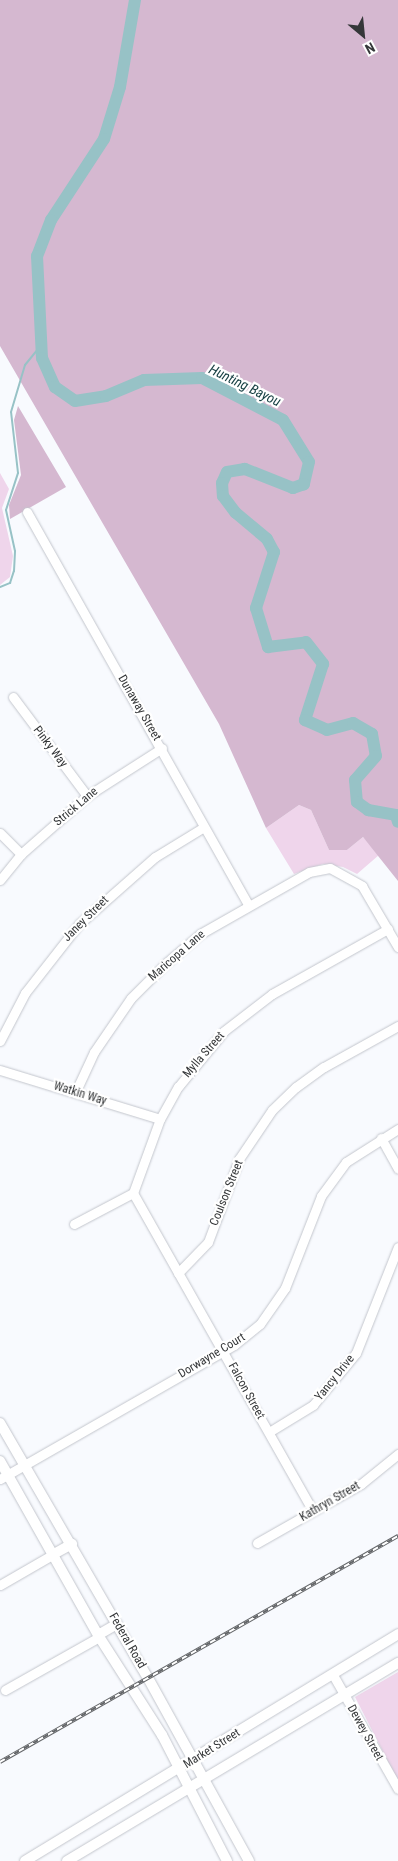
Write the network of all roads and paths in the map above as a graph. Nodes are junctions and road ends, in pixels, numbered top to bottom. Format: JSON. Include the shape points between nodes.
{"nodes":[{"id":1,"x":28,"y":512,"type":"dead end"},
{"id":2,"x":13,"y":697,"type":"dead end"},
{"id":3,"x":162,"y":748,"type":"junction"},
{"id":4,"x":87,"y":796,"type":"junction"},
{"id":5,"x":204,"y":827,"type":"junction"},
{"id":6,"x":0,"y":833,"type":"edge"},
{"id":7,"x":21,"y":854,"type":"junction"},
{"id":8,"x":0,"y":880,"type":"edge"},
{"id":9,"x":248,"y":905,"type":"junction"},
{"id":10,"x":388,"y":929,"type":"junction"},
{"id":11,"x":398,"y":947,"type":"edge"},
{"id":12,"x":398,"y":1026,"type":"edge"},
{"id":13,"x":0,"y":1041,"type":"edge"},
{"id":14,"x":0,"y":1070,"type":"edge"},
{"id":15,"x":74,"y":1093,"type":"junction"},
{"id":16,"x":160,"y":1119,"type":"junction"},
{"id":17,"x":398,"y":1129,"type":"edge"},
{"id":18,"x":382,"y":1138,"type":"junction"},
{"id":19,"x":398,"y":1169,"type":"edge"},
{"id":20,"x":133,"y":1193,"type":"junction"},
{"id":21,"x":74,"y":1224,"type":"dead end"},
{"id":22,"x":398,"y":1247,"type":"edge"},
{"id":23,"x":178,"y":1273,"type":"junction"},
{"id":24,"x":224,"y":1351,"type":"junction"},
{"id":25,"x":0,"y":1423,"type":"edge"},
{"id":26,"x":269,"y":1432,"type":"junction"},
{"id":27,"x":398,"y":1454,"type":"edge"},
{"id":28,"x":0,"y":1461,"type":"edge"},
{"id":29,"x":24,"y":1465,"type":"junction"},
{"id":30,"x":4,"y":1477,"type":"edge"},
{"id":31,"x":313,"y":1511,"type":"junction"},
{"id":32,"x":257,"y":1543,"type":"dead end"},
{"id":33,"x":72,"y":1544,"type":"junction"},
{"id":34,"x":52,"y":1556,"type":"junction"},
{"id":35,"x":0,"y":1585,"type":"edge"},
{"id":36,"x":117,"y":1624,"type":"junction"},
{"id":37,"x":398,"y":1634,"type":"edge"},
{"id":38,"x":98,"y":1636,"type":"junction"},
{"id":39,"x":398,"y":1662,"type":"edge"},
{"id":40,"x":333,"y":1675,"type":"junction"},
{"id":41,"x":5,"y":1690,"type":"dead end"},
{"id":42,"x":344,"y":1695,"type":"junction"},
{"id":43,"x":194,"y":1760,"type":"junction"},
{"id":44,"x":180,"y":1769,"type":"junction"},
{"id":45,"x":204,"y":1780,"type":"junction"},
{"id":46,"x":188,"y":1787,"type":"junction"},
{"id":47,"x":398,"y":1789,"type":"edge"},
{"id":48,"x":25,"y":1861,"type":"edge"},
{"id":49,"x":67,"y":1861,"type":"edge"},
{"id":50,"x":228,"y":1861,"type":"edge"},
{"id":51,"x":249,"y":1861,"type":"edge"}],
"edges":[{"from":1,"to":3,"type":"street","name":"Dunaway Street"},
{"from":2,"to":4,"type":"street","name":"Pinky Way"},
{"from":3,"to":4,"type":"street","name":"Strick Lane"},
{"from":3,"to":5,"type":"street","name":"Dunaway Street"},
{"from":4,"to":7,"type":"street","name":"Strick Lane"},
{"from":5,"to":9,"type":"street","name":"Dunaway Street"},
{"from":5,"to":13,"type":"street","name":"Janey Street","via":[[154,857],[79,924],[25,993]]},
{"from":6,"to":7,"type":"street"},
{"from":7,"to":8,"type":"street","name":"Strick Lane"},
{"from":9,"to":10,"type":"street","name":"Maricopa Lane","via":[[309,872],[326,869],[350,876],[362,886]]},
{"from":9,"to":15,"type":"street","name":"Maricopa Lane","via":[[200,934],[131,998],[94,1052]]},
{"from":10,"to":11,"type":"street"},
{"from":10,"to":16,"type":"street","name":"Mylla Street","via":[[272,994],[232,1024],[188,1071]]},
{"from":12,"to":23,"type":"street","name":"Coulson Street","via":[[324,1067],[272,1110],[239,1159],[208,1242]]},
{"from":14,"to":15,"type":"street","name":"Watkin Way"},
{"from":15,"to":16,"type":"street","name":"Watkin Way"},
{"from":16,"to":20,"type":"street","name":"Mylla Street"},
{"from":17,"to":18,"type":"street","name":"Dorwayne Court"},
{"from":18,"to":19,"type":"street"},
{"from":18,"to":24,"type":"street","name":"Dorwayne Court","via":[[346,1162],[326,1189],[285,1288],[260,1324]]},
{"from":20,"to":21,"type":"street"},
{"from":20,"to":23,"type":"street","name":"Falcon Street"},
{"from":22,"to":26,"type":"street","name":"Yancy Drive","via":[[356,1353],[313,1405]]},
{"from":23,"to":24,"type":"street","name":"Falcon Street"},
{"from":24,"to":26,"type":"street","name":"Falcon Street"},
{"from":24,"to":29,"type":"street","name":"Dorwayne Court"},
{"from":25,"to":29,"type":"main road","name":"Federal Road"},
{"from":26,"to":31,"type":"street","name":"Falcon Street"},
{"from":27,"to":31,"type":"street","name":"Kathryn Street","via":[[361,1484]]},
{"from":28,"to":30,"type":"main road","name":"Federal Road"},
{"from":29,"to":30,"type":"street","name":"Dorwayne Court"},
{"from":29,"to":33,"type":"main road","name":"Federal Road"},
{"from":30,"to":34,"type":"main road","name":"Federal Road"},
{"from":31,"to":32,"type":"street","name":"Kathryn Street"},
{"from":33,"to":34,"type":"main road"},
{"from":33,"to":36,"type":"main road","name":"Federal Road"},
{"from":34,"to":35,"type":"street"},
{"from":34,"to":38,"type":"main road","name":"Federal Road"},
{"from":36,"to":38,"type":"main road"},
{"from":36,"to":43,"type":"main road","name":"Federal Road"},
{"from":37,"to":40,"type":"main road","name":"Market Street"},
{"from":38,"to":41,"type":"street"},
{"from":38,"to":44,"type":"main road","name":"Federal Road"},
{"from":39,"to":42,"type":"main road","name":"Market Street"},
{"from":40,"to":42,"type":"street","name":"Dewey Street"},
{"from":40,"to":43,"type":"main road","name":"Market Street"},
{"from":42,"to":45,"type":"main road","name":"Market Street"},
{"from":42,"to":47,"type":"street","name":"Dewey Street"},
{"from":43,"to":44,"type":"main road","name":"Market Street"},
{"from":43,"to":45,"type":"main road","name":"Federal Road"},
{"from":44,"to":46,"type":"main road","name":"Federal Road"},
{"from":44,"to":48,"type":"main road","name":"Market Street"},
{"from":45,"to":46,"type":"main road","name":"Market Street"},
{"from":45,"to":51,"type":"main road","name":"Federal Road"},
{"from":46,"to":49,"type":"main road","name":"Market Street"},
{"from":46,"to":50,"type":"main road","name":"Federal Road"}]}
